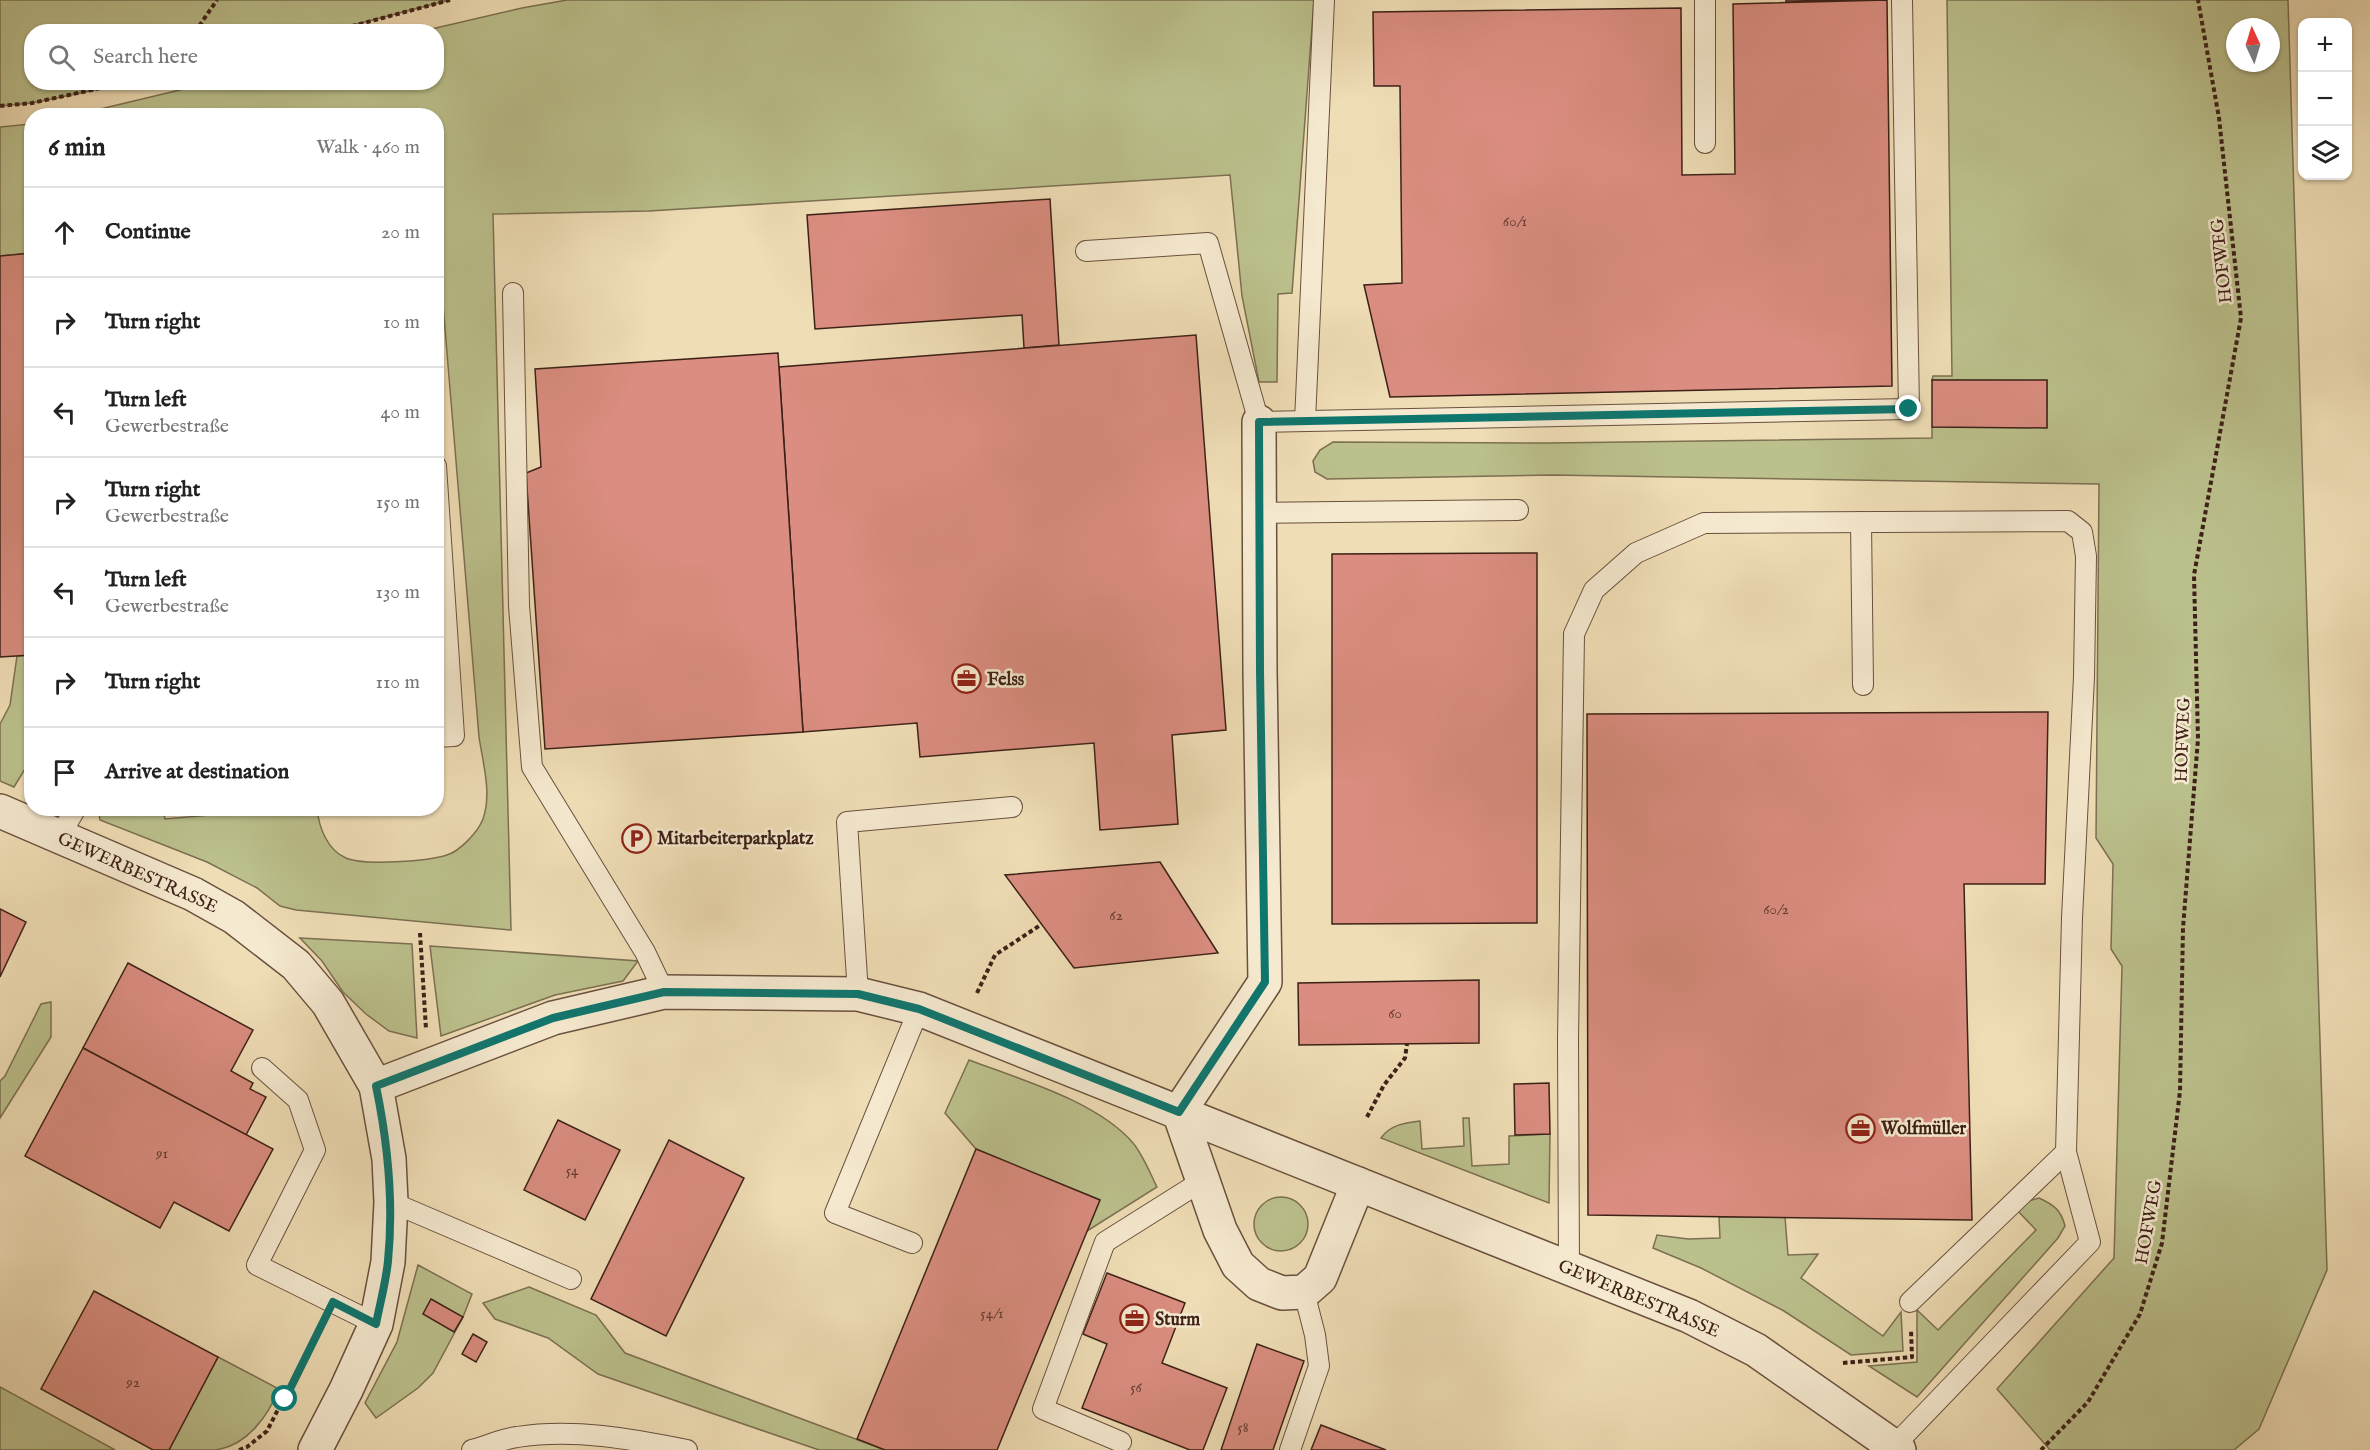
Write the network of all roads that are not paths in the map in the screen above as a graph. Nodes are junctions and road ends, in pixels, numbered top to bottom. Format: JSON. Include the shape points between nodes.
{"nodes":[{"id":1,"x":1324,"y":0,"type":"edge"},
{"id":2,"x":1705,"y":0,"type":"edge"},
{"id":3,"x":1902,"y":0,"type":"edge"},
{"id":4,"x":1705,"y":143,"type":"dead end"},
{"id":5,"x":1086,"y":251,"type":"dead end"},
{"id":6,"x":513,"y":293,"type":"dead end"},
{"id":7,"x":1305,"y":421,"type":"junction"},
{"id":8,"x":1259,"y":422,"type":"junction"},
{"id":9,"x":1518,"y":510,"type":"dead end"},
{"id":10,"x":1259,"y":513,"type":"junction"},
{"id":11,"x":1861,"y":522,"type":"junction"},
{"id":12,"x":444,"y":586,"type":"edge"},
{"id":13,"x":1863,"y":685,"type":"dead end"},
{"id":14,"x":444,"y":737,"type":"edge"},
{"id":15,"x":1012,"y":807,"type":"dead end"},
{"id":16,"x":0,"y":811,"type":"edge"},
{"id":17,"x":71,"y":816,"type":"edge"},
{"id":18,"x":59,"y":837,"type":"junction"},
{"id":19,"x":664,"y":992,"type":"junction"},
{"id":20,"x":858,"y":994,"type":"junction"},
{"id":21,"x":919,"y":1009,"type":"junction"},
{"id":22,"x":262,"y":1068,"type":"dead end"},
{"id":23,"x":376,"y":1086,"type":"junction"},
{"id":24,"x":1179,"y":1112,"type":"junction"},
{"id":25,"x":2066,"y":1152,"type":"junction"},
{"id":26,"x":1202,"y":1180,"type":"junction"},
{"id":27,"x":1358,"y":1184,"type":"junction"},
{"id":28,"x":391,"y":1202,"type":"junction"},
{"id":29,"x":912,"y":1243,"type":"dead end"},
{"id":30,"x":1569,"y":1268,"type":"junction"},
{"id":31,"x":571,"y":1279,"type":"dead end"},
{"id":32,"x":1304,"y":1292,"type":"junction"},
{"id":33,"x":1910,"y":1302,"type":"road end"},
{"id":34,"x":376,"y":1324,"type":"junction"},
{"id":35,"x":1120,"y":1442,"type":"dead end"},
{"id":36,"x":320,"y":1448,"type":"edge"},
{"id":37,"x":1897,"y":1448,"type":"edge"},
{"id":38,"x":472,"y":1450,"type":"edge"},
{"id":39,"x":687,"y":1450,"type":"edge"},
{"id":40,"x":1290,"y":1450,"type":"edge"}],
"edges":[{"from":1,"to":7,"type":"lane"},
{"from":2,"to":4,"type":"lane"},
{"from":3,"to":7,"type":"lane","via":[[1909,409]]},
{"from":5,"to":8,"type":"lane","via":[[1208,243]]},
{"from":6,"to":19,"type":"lane","via":[[519,606],[532,767],[645,952]]},
{"from":7,"to":8,"type":"lane"},
{"from":8,"to":10,"type":"street"},
{"from":9,"to":10,"type":"lane"},
{"from":10,"to":24,"type":"street","via":[[1265,982]]},
{"from":11,"to":13,"type":"lane"},
{"from":11,"to":25,"type":"lane","via":[[2068,521],[2082,532],[2086,556],[2084,677]]},
{"from":11,"to":30,"type":"lane","via":[[1704,523],[1636,553],[1594,590],[1574,634]]},
{"from":12,"to":14,"type":"lane","via":[[454,736]]},
{"from":15,"to":20,"type":"lane","via":[[847,822]]},
{"from":16,"to":18,"type":"street","name":"GEWERBESTRASSE"},
{"from":17,"to":18,"type":"lane"},
{"from":18,"to":23,"type":"street","name":"GEWERBESTRASSE","via":[[193,894],[234,916],[296,965],[328,1003]]},
{"from":19,"to":20,"type":"street","name":"GEWERBESTRASSE"},
{"from":19,"to":23,"type":"street","name":"GEWERBESTRASSE","via":[[553,1018]]},
{"from":20,"to":21,"type":"street","name":"GEWERBESTRASSE"},
{"from":21,"to":24,"type":"street","name":"GEWERBESTRASSE"},
{"from":21,"to":29,"type":"lane","via":[[835,1213]]},
{"from":22,"to":34,"type":"lane","via":[[298,1100],[315,1150],[257,1265]]},
{"from":23,"to":28,"type":"street","name":"GEWERBESTRASSE","via":[[389,1159]]},
{"from":24,"to":26,"type":"street"},
{"from":24,"to":27,"type":"street","name":"GEWERBESTRASSE"},
{"from":25,"to":33,"type":"lane"},
{"from":25,"to":37,"type":"lane","via":[[2090,1242]]},
{"from":26,"to":32,"type":"street","via":[[1238,1265],[1259,1284],[1282,1293]]},
{"from":26,"to":35,"type":"lane","via":[[1105,1242],[1043,1409]]},
{"from":27,"to":30,"type":"street","name":"GEWERBESTRASSE"},
{"from":27,"to":32,"type":"street","via":[[1320,1278]]},
{"from":28,"to":31,"type":"lane"},
{"from":28,"to":34,"type":"street","name":"GEWERBESTRASSE","via":[[388,1262]]},
{"from":30,"to":37,"type":"street","name":"GEWERBESTRASSE","via":[[1689,1316],[1756,1350]]},
{"from":32,"to":40,"type":"lane","via":[[1319,1366]]},
{"from":34,"to":36,"type":"street","name":"GEWERBESTRASSE"},
{"from":38,"to":39,"type":"lane","via":[[516,1437],[574,1434],[627,1438]]}]}
